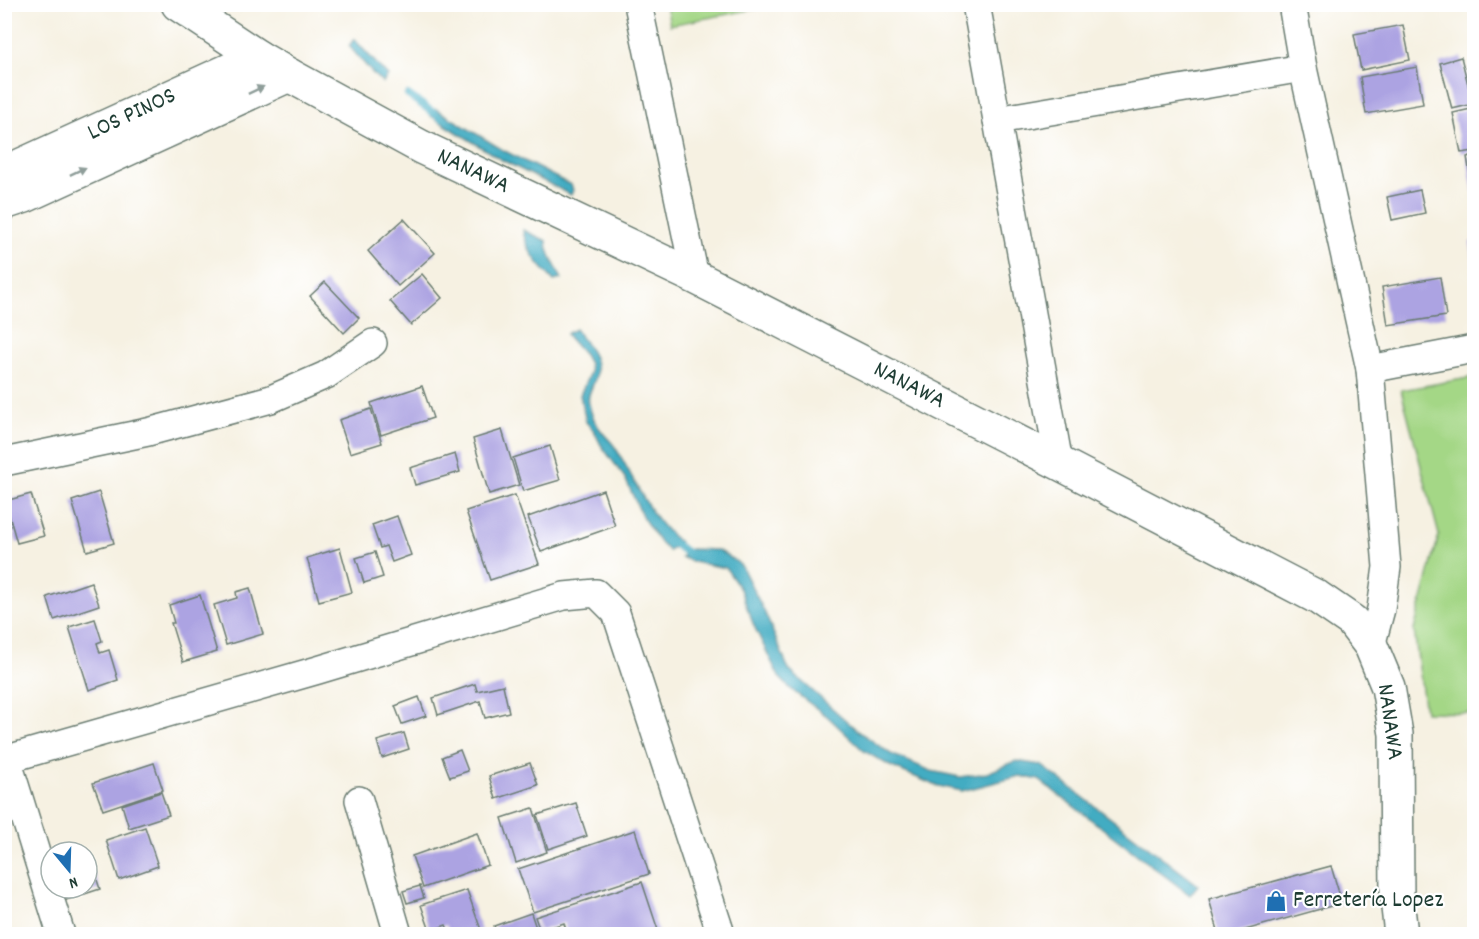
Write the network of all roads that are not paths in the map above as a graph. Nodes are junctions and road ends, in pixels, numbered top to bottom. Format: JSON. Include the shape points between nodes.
{"nodes":[{"id":1,"x":178,"y":4,"type":"edge"},
{"id":2,"x":638,"y":4,"type":"edge"},
{"id":3,"x":976,"y":4,"type":"edge"},
{"id":4,"x":1292,"y":4,"type":"edge"},
{"id":5,"x":258,"y":57,"type":"junction"},
{"id":6,"x":1302,"y":68,"type":"junction"},
{"id":7,"x":289,"y":75,"type":"junction"},
{"id":8,"x":997,"y":120,"type":"junction"},
{"id":9,"x":4,"y":172,"type":"edge"},
{"id":10,"x":4,"y":203,"type":"edge"},
{"id":11,"x":695,"y":277,"type":"junction"},
{"id":12,"x":373,"y":343,"type":"dead end"},
{"id":13,"x":1474,"y":349,"type":"edge"},
{"id":14,"x":1370,"y":369,"type":"junction"},
{"id":15,"x":4,"y":462,"type":"edge"},
{"id":16,"x":1059,"y":463,"type":"junction"},
{"id":17,"x":1371,"y":646,"type":"junction"},
{"id":18,"x":6,"y":760,"type":"edge"},
{"id":19,"x":359,"y":800,"type":"dead end"},
{"id":20,"x":61,"y":934,"type":"edge"},
{"id":21,"x":398,"y":934,"type":"edge"},
{"id":22,"x":721,"y":934,"type":"edge"},
{"id":23,"x":1401,"y":934,"type":"edge"}],
"edges":[{"from":1,"to":5,"type":"main road","name":"NANAWA"},
{"from":2,"to":11,"type":"street"},
{"from":3,"to":8,"type":"street"},
{"from":4,"to":6,"type":"street"},
{"from":5,"to":7,"type":"main road","name":"NANAWA"},
{"from":5,"to":9,"type":"main road","name":"LOS PINOS"},
{"from":6,"to":8,"type":"street"},
{"from":6,"to":14,"type":"street"},
{"from":10,"to":7,"type":"main road","one_way":true},
{"from":7,"to":11,"type":"main road","name":"NANAWA","via":[[421,147]]},
{"from":8,"to":16,"type":"street"},
{"from":11,"to":16,"type":"main road","name":"NANAWA"},
{"from":12,"to":15,"type":"street","via":[[326,375],[271,399],[148,432]]},
{"from":13,"to":14,"type":"street"},
{"from":14,"to":17,"type":"street","via":[[1387,567]]},
{"from":16,"to":17,"type":"main road","name":"NANAWA","via":[[1317,597],[1352,621]]},
{"from":17,"to":23,"type":"main road","name":"NANAWA","via":[[1388,687],[1396,734],[1397,899]]},
{"from":18,"to":20,"type":"street"},
{"from":18,"to":22,"type":"street","via":[[564,596],[596,593],[616,613]]},
{"from":19,"to":21,"type":"street"}]}
